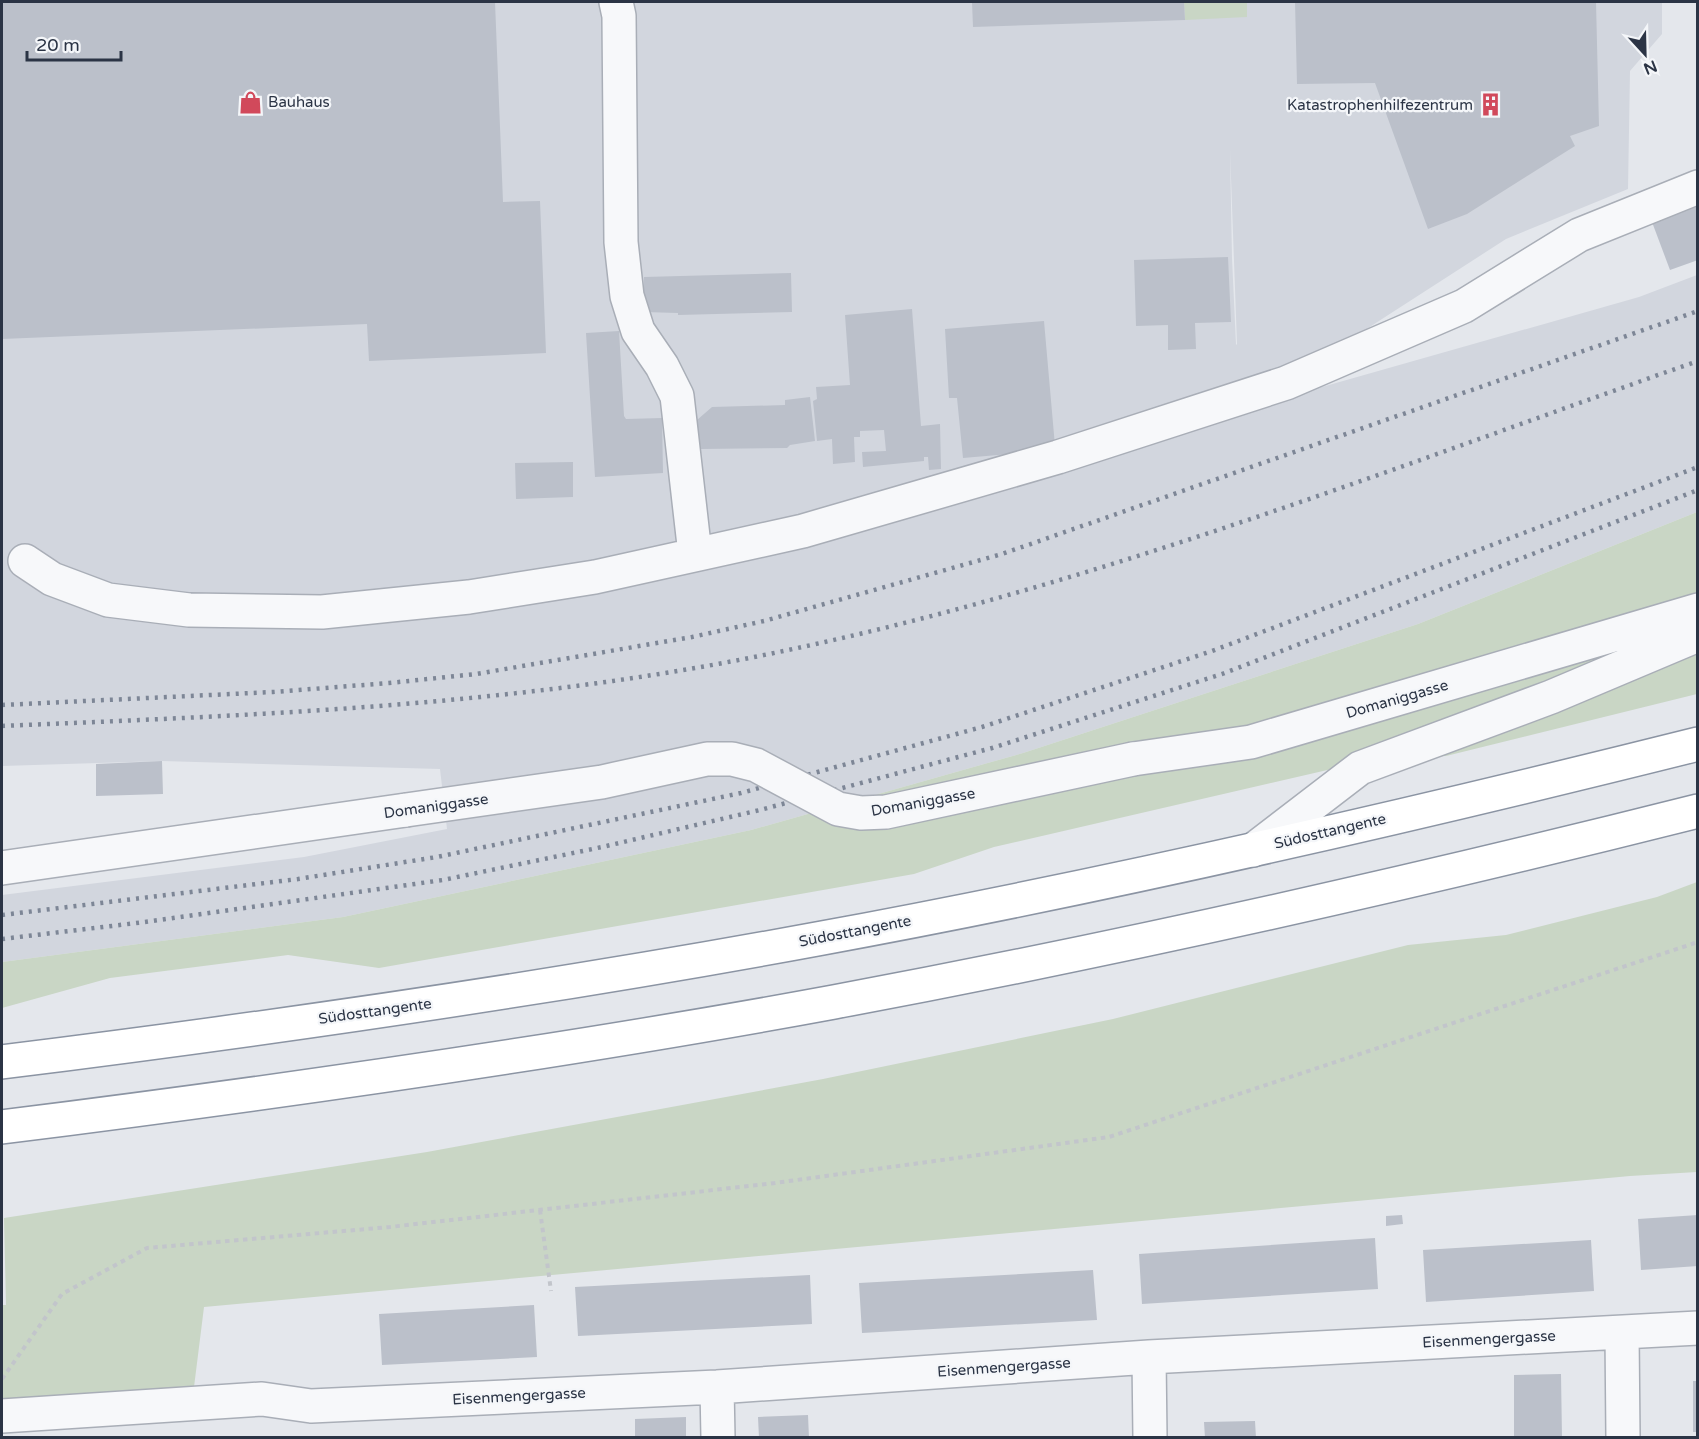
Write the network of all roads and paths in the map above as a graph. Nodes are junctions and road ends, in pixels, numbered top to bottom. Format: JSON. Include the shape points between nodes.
{"nodes":[{"id":1,"x":616,"y":2,"type":"edge"},
{"id":2,"x":1698,"y":187,"type":"edge"},
{"id":3,"x":695,"y":554,"type":"junction"},
{"id":4,"x":25,"y":561,"type":"dead end"},
{"id":5,"x":1698,"y":610,"type":"edge"},
{"id":6,"x":1698,"y":635,"type":"edge"},
{"id":7,"x":1698,"y":744,"type":"edge"},
{"id":8,"x":1698,"y":811,"type":"edge"},
{"id":9,"x":1253,"y":850,"type":"junction"},
{"id":10,"x":2,"y":867,"type":"edge"},
{"id":11,"x":1698,"y":942,"type":"edge"},
{"id":12,"x":2,"y":1062,"type":"edge"},
{"id":13,"x":2,"y":1127,"type":"edge"},
{"id":14,"x":540,"y":1210,"type":"junction"},
{"id":15,"x":551,"y":1291,"type":"dead end"},
{"id":16,"x":1698,"y":1329,"type":"edge"},
{"id":17,"x":1622,"y":1333,"type":"junction"},
{"id":18,"x":1149,"y":1357,"type":"junction"},
{"id":19,"x":2,"y":1379,"type":"edge"},
{"id":20,"x":717,"y":1387,"type":"junction"},
{"id":21,"x":2,"y":1416,"type":"edge"},
{"id":22,"x":718,"y":1437,"type":"edge"},
{"id":23,"x":1150,"y":1437,"type":"edge"},
{"id":24,"x":1623,"y":1437,"type":"edge"}],
"edges":[{"from":1,"to":3,"type":"street","via":[[621,242],[627,296],[638,331],[677,396]]},
{"from":2,"to":3,"type":"street","via":[[1579,235],[1464,306],[1286,383],[1058,457],[803,531]]},
{"from":3,"to":4,"type":"street","via":[[595,577],[469,597],[322,612],[189,610],[108,600],[52,579]]},
{"from":5,"to":10,"type":"street","name":"Domaniggasse","bridge":true,"via":[[1251,742],[1133,759],[886,812],[838,809],[756,765],[732,759],[707,759],[602,782]]},
{"from":6,"to":9,"type":"street","via":[[1551,697],[1360,768]]},
{"from":7,"to":9,"type":"highway","name":"Südosttangente"},
{"from":8,"to":13,"type":"highway","via":[[1284,909],[831,1002],[523,1054]]},
{"from":9,"to":12,"type":"highway","name":"Südosttangente","via":[[817,939],[513,991]]},
{"from":11,"to":14,"type":"path","via":[[1109,1137],[775,1183]]},
{"from":14,"to":15,"type":"path"},
{"from":14,"to":19,"type":"path","via":[[147,1248],[62,1294]]},
{"from":16,"to":17,"type":"street","name":"Eisenmengergasse"},
{"from":17,"to":18,"type":"street","name":"Eisenmengergasse"},
{"from":17,"to":24,"type":"street"},
{"from":18,"to":20,"type":"street","name":"Eisenmengergasse"},
{"from":18,"to":23,"type":"street"},
{"from":20,"to":21,"type":"street","name":"Eisenmengergasse","via":[[311,1406],[262,1399]]},
{"from":20,"to":22,"type":"street"}]}
